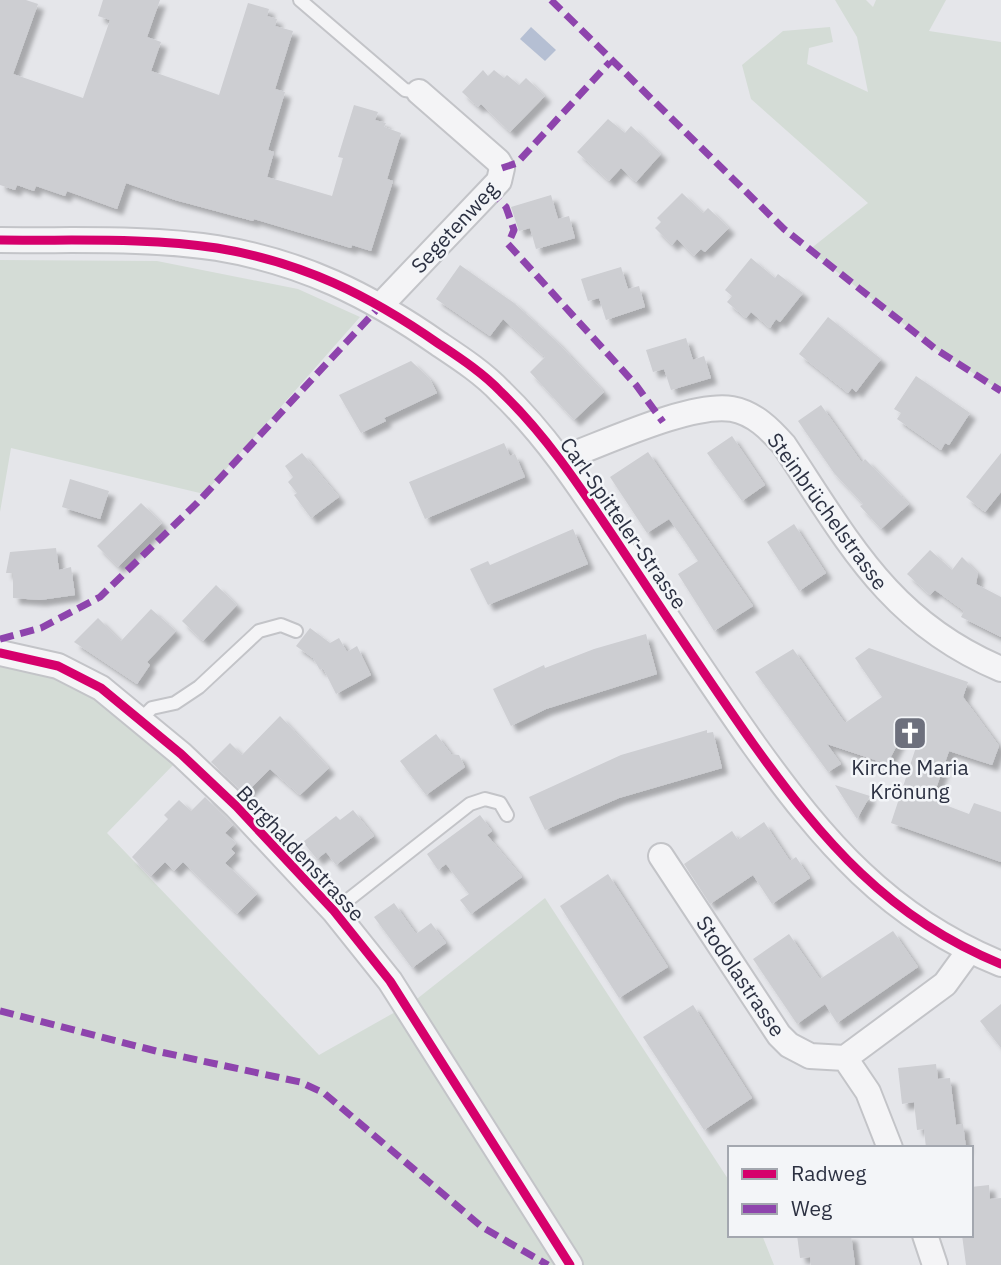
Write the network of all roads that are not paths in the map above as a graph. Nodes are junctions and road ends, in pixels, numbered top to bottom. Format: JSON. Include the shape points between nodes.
{"nodes":[{"id":1,"x":300,"y":0,"type":"edge"},
{"id":2,"x":419,"y":92,"type":"joint"},
{"id":3,"x":0,"y":240,"type":"edge"},
{"id":4,"x":381,"y":305,"type":"junction"},
{"id":5,"x":561,"y":459,"type":"junction"},
{"id":6,"x":296,"y":631,"type":"dead end"},
{"id":7,"x":0,"y":653,"type":"edge"},
{"id":8,"x":1001,"y":669,"type":"edge"},
{"id":9,"x":140,"y":720,"type":"junction"},
{"id":10,"x":507,"y":815,"type":"dead end"},
{"id":11,"x":661,"y":856,"type":"dead end"},
{"id":12,"x":334,"y":911,"type":"junction"},
{"id":13,"x":969,"y":951,"type":"junction"},
{"id":14,"x":1001,"y":964,"type":"edge"},
{"id":15,"x":845,"y":1058,"type":"junction"},
{"id":16,"x":889,"y":1146,"type":"edge"},
{"id":17,"x":926,"y":1237,"type":"edge"},
{"id":18,"x":570,"y":1265,"type":"edge"},
{"id":19,"x":935,"y":1265,"type":"edge"}],
"edges":[{"from":1,"to":2,"type":"lane","via":[[405,90]]},
{"from":2,"to":4,"type":"street","name":"Segetenweg","via":[[498,160],[502,169],[499,181]]},
{"from":3,"to":4,"type":"street","name":"Carl-Spitteler-Strasse","via":[[158,242],[219,248],[327,278]]},
{"from":4,"to":5,"type":"street","name":"Carl-Spitteler-Strasse","via":[[500,390]]},
{"from":5,"to":8,"type":"street","name":"Steinbrüchelstrasse","via":[[694,412],[724,408],[749,415],[784,445],[867,569],[890,595],[932,632]]},
{"from":5,"to":13,"type":"street","name":"Carl-Spitteler-Strasse","via":[[804,815],[860,875]]},
{"from":6,"to":9,"type":"lane","via":[[281,625],[259,631],[199,687],[175,703],[152,708]]},
{"from":7,"to":9,"type":"street","name":"Berghaldenstrasse","via":[[79,674]]},
{"from":9,"to":12,"type":"street","name":"Berghaldenstrasse","via":[[236,806]]},
{"from":10,"to":12,"type":"lane","via":[[500,803],[485,799],[470,804]]},
{"from":11,"to":15,"type":"street","name":"Stodolastrasse","via":[[779,1035],[810,1056]]},
{"from":12,"to":18,"type":"street","name":"Berghaldenstrasse","via":[[390,981]]},
{"from":13,"to":14,"type":"street","name":"Carl-Spitteler-Strasse"},
{"from":13,"to":15,"type":"street","via":[[946,984]]},
{"from":15,"to":16,"type":"street","via":[[868,1092]]},
{"from":17,"to":19,"type":"street"}]}
